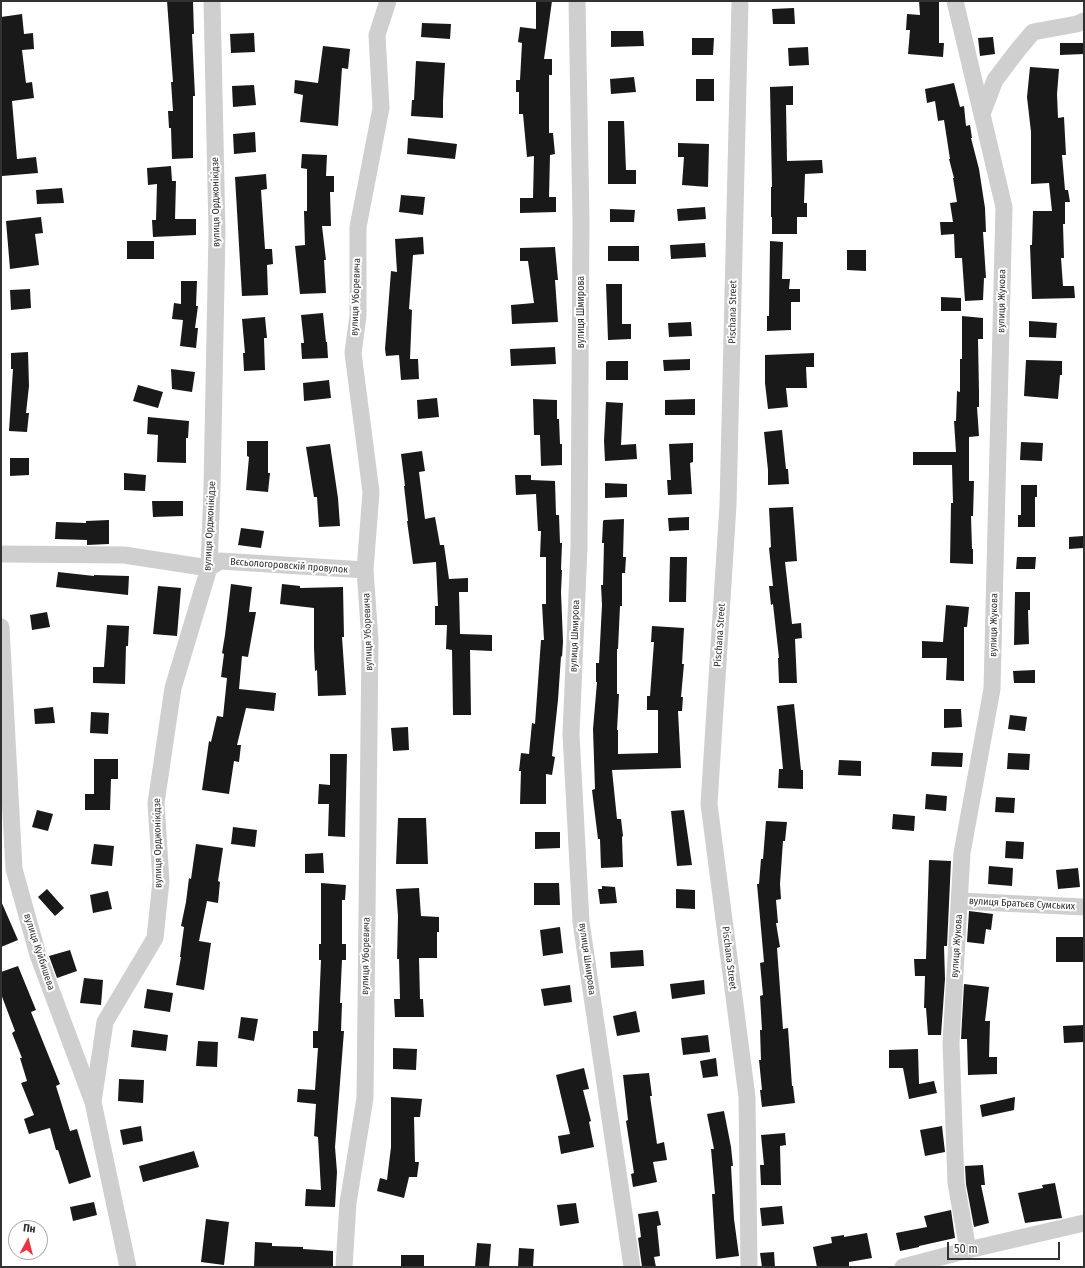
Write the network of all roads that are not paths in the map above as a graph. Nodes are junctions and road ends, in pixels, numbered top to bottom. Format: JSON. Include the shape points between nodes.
{"nodes":[{"id":1,"x":212,"y":1,"type":"edge"},
{"id":2,"x":388,"y":1,"type":"edge"},
{"id":3,"x":577,"y":1,"type":"edge"},
{"id":4,"x":740,"y":1,"type":"edge"},
{"id":5,"x":955,"y":1,"type":"edge"},
{"id":6,"x":1084,"y":20,"type":"edge"},
{"id":7,"x":982,"y":114,"type":"junction"},
{"id":8,"x":1,"y":554,"type":"edge"},
{"id":9,"x":209,"y":568,"type":"junction"},
{"id":10,"x":365,"y":570,"type":"junction"},
{"id":11,"x":1,"y":627,"type":"edge"},
{"id":12,"x":960,"y":901,"type":"junction"},
{"id":13,"x":1084,"y":907,"type":"edge"},
{"id":14,"x":93,"y":1102,"type":"junction"},
{"id":15,"x":1084,"y":1223,"type":"edge"},
{"id":16,"x":968,"y":1250,"type":"junction"},
{"id":17,"x":128,"y":1267,"type":"edge"},
{"id":18,"x":344,"y":1267,"type":"edge"},
{"id":19,"x":632,"y":1267,"type":"edge"},
{"id":20,"x":749,"y":1267,"type":"edge"},
{"id":21,"x":903,"y":1267,"type":"edge"}],
"edges":[{"from":1,"to":9,"type":"street","name":"вулиця Орджонікідзе","via":[[217,232]]},
{"from":2,"to":10,"type":"street","name":"вулиця Уборевича","via":[[377,35],[381,108],[358,227],[358,316],[353,353],[371,492]]},
{"from":3,"to":19,"type":"street","name":"вулиця Шмирова","via":[[581,221],[579,547],[571,734],[581,922]]},
{"from":4,"to":20,"type":"street","name":"Pischana Street","via":[[728,505],[709,804],[747,1097]]},
{"from":5,"to":7,"type":"street","name":"вулиця Жукова"},
{"from":6,"to":7,"type":"street","via":[[1077,24],[1034,32],[995,80]]},
{"from":7,"to":12,"type":"street","name":"вулиця Жукова","via":[[1004,207],[992,689],[962,853]]},
{"from":8,"to":9,"type":"street","name":"Вєсьологоровскій провулок","via":[[124,555]]},
{"from":9,"to":10,"type":"street","name":"Вєсьологоровскій провулок","via":[[220,561]]},
{"from":9,"to":14,"type":"street","name":"вулиця Орджонікідзе","via":[[171,696],[156,804],[161,881],[154,938],[105,1022]]},
{"from":10,"to":18,"type":"street","name":"вулиця Уборевича","via":[[370,640],[365,1098],[348,1203]]},
{"from":11,"to":14,"type":"street","name":"вулиця Куйбишева","via":[[14,869],[38,955]]},
{"from":12,"to":13,"type":"street","name":"вулиця Братьєв Сумських"},
{"from":12,"to":16,"type":"street","name":"вулиця Жукова","via":[[951,1043],[956,1183]]},
{"from":14,"to":17,"type":"street","name":"вулиця Куйбишева"},
{"from":15,"to":16,"type":"street"},
{"from":16,"to":21,"type":"street"}]}
